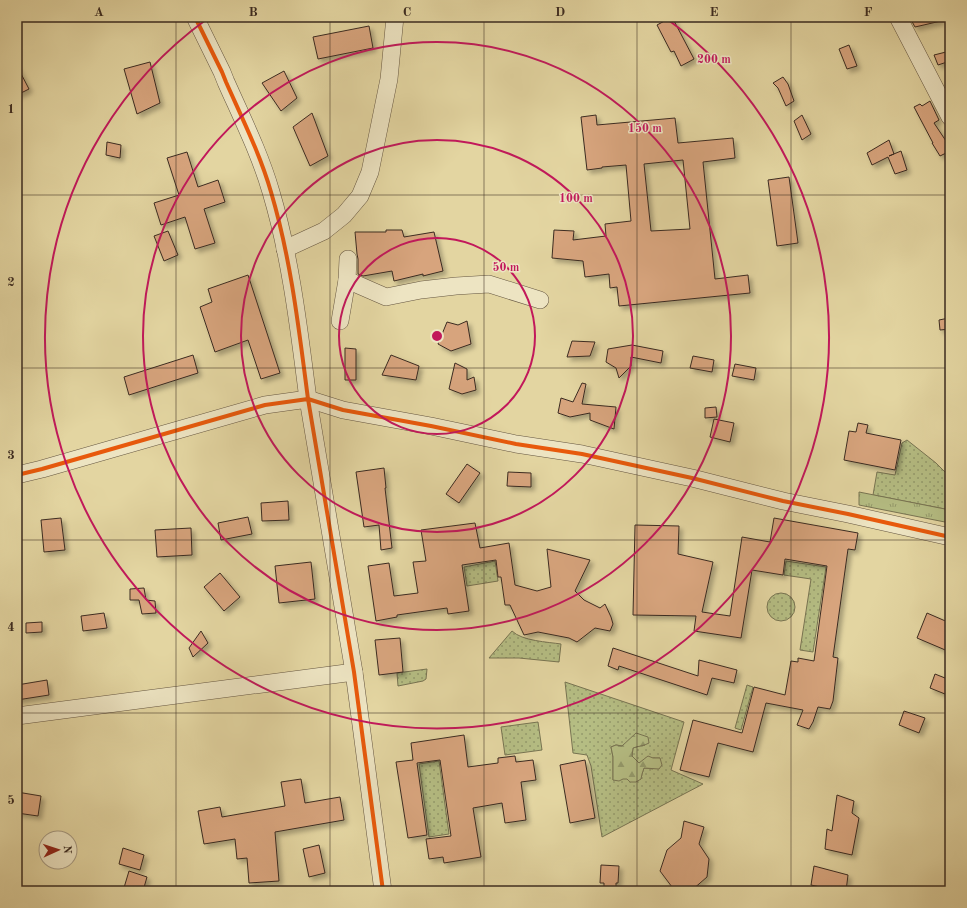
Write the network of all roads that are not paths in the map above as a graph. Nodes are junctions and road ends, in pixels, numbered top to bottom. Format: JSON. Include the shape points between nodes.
{"nodes":[{"id":1,"x":195,"y":17,"type":"edge"},
{"id":2,"x":395,"y":17,"type":"edge"},
{"id":3,"x":898,"y":17,"type":"edge"},
{"id":4,"x":950,"y":116,"type":"edge"},
{"id":5,"x":286,"y":249,"type":"junction"},
{"id":6,"x":348,"y":259,"type":"dead end"},
{"id":7,"x":347,"y":280,"type":"junction"},
{"id":8,"x":540,"y":300,"type":"dead end"},
{"id":9,"x":340,"y":320,"type":"dead end"},
{"id":10,"x":308,"y":399,"type":"junction"},
{"id":11,"x":17,"y":475,"type":"edge"},
{"id":12,"x":950,"y":537,"type":"edge"},
{"id":13,"x":354,"y":672,"type":"junction"},
{"id":14,"x":17,"y":716,"type":"edge"},
{"id":15,"x":382,"y":891,"type":"edge"}],
"edges":[{"from":1,"to":5,"type":"street","via":[[254,144],[271,191]]},
{"from":2,"to":5,"type":"street","via":[[389,80],[370,172],[360,196],[344,215],[324,231]]},
{"from":3,"to":4,"type":"street"},
{"from":5,"to":10,"type":"street"},
{"from":6,"to":7,"type":"street"},
{"from":7,"to":8,"type":"street","via":[[386,297],[421,290],[489,284]]},
{"from":7,"to":9,"type":"street"},
{"from":10,"to":11,"type":"street","via":[[265,405]]},
{"from":10,"to":12,"type":"street","via":[[343,410],[516,444],[582,454]]},
{"from":10,"to":13,"type":"street"},
{"from":13,"to":14,"type":"street"},
{"from":13,"to":15,"type":"street"}]}
